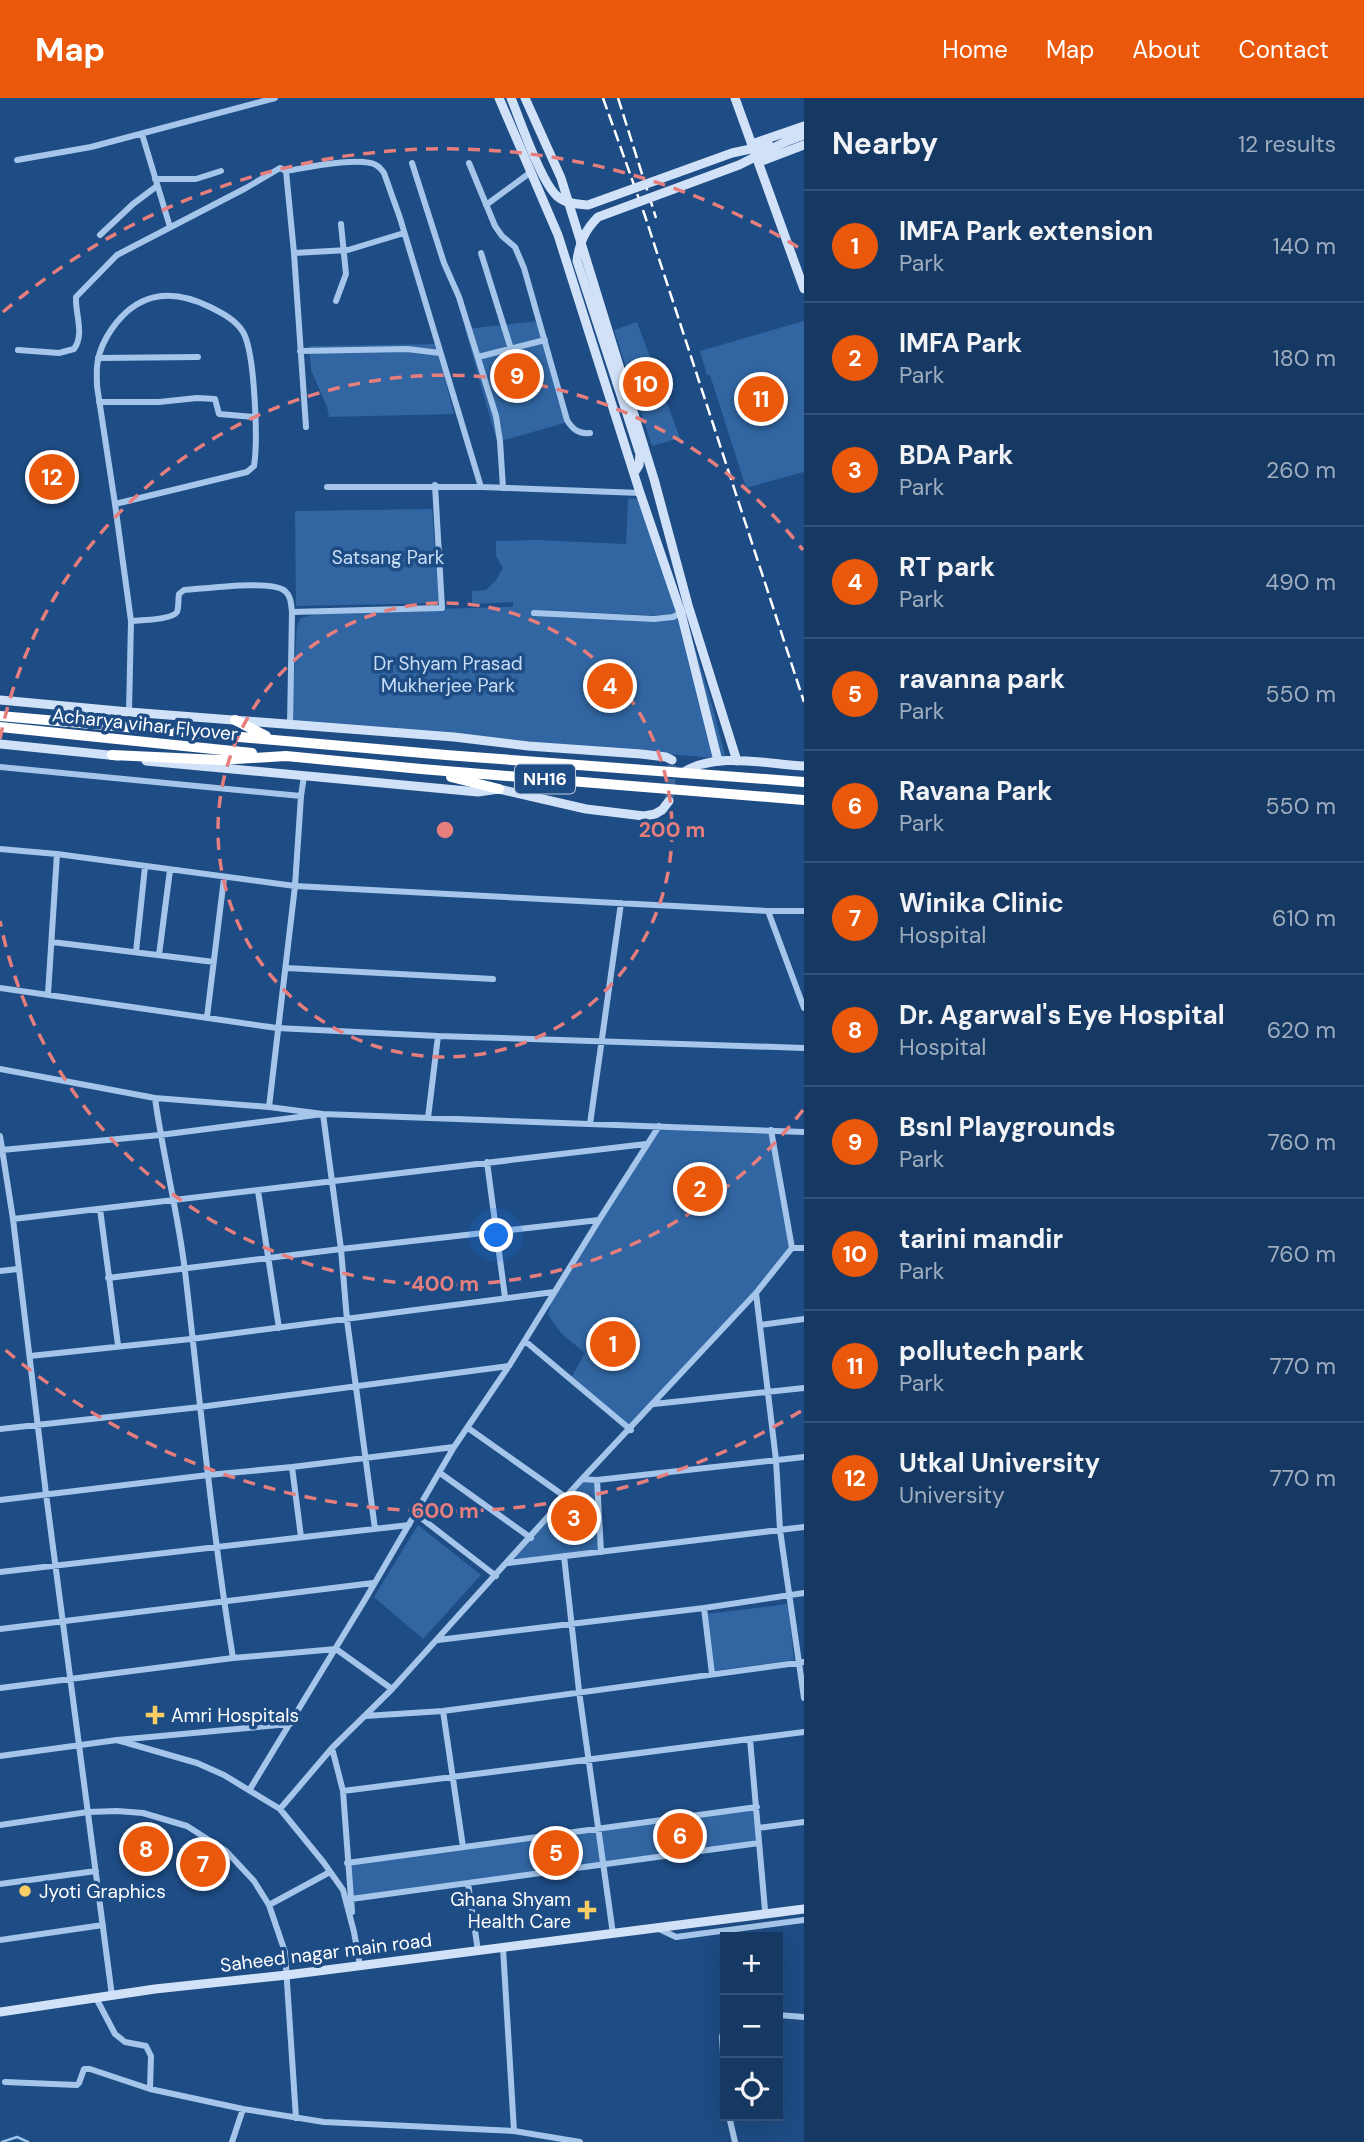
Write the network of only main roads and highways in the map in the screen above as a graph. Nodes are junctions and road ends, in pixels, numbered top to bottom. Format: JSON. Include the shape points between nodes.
{"nodes":[{"id":1,"x":0,"y":716,"type":"edge"},
{"id":2,"x":235,"y":720,"type":"road end"},
{"id":3,"x":0,"y":727,"type":"edge"},
{"id":4,"x":272,"y":739,"type":"junction"},
{"id":5,"x":112,"y":755,"type":"road end"},
{"id":6,"x":286,"y":756,"type":"junction"},
{"id":7,"x":421,"y":769,"type":"junction"},
{"id":8,"x":800,"y":782,"type":"edge"},
{"id":9,"x":499,"y":789,"type":"road end"},
{"id":10,"x":804,"y":800,"type":"edge"}],
"edges":[{"from":1,"to":4,"type":"highway","name":"Acharya vihar Flyover","number":"NH16"},
{"from":2,"to":4,"type":"highway"},
{"from":3,"to":6,"type":"highway","name":"Acharya vihar Flyover","number":"NH16"},
{"from":4,"to":8,"type":"highway","number":"NH16"},
{"from":5,"to":6,"type":"highway","via":[[220,760]]},
{"from":6,"to":7,"type":"highway","number":"NH16"},
{"from":7,"to":9,"type":"highway"},
{"from":7,"to":10,"type":"highway","number":"NH16"}]}
